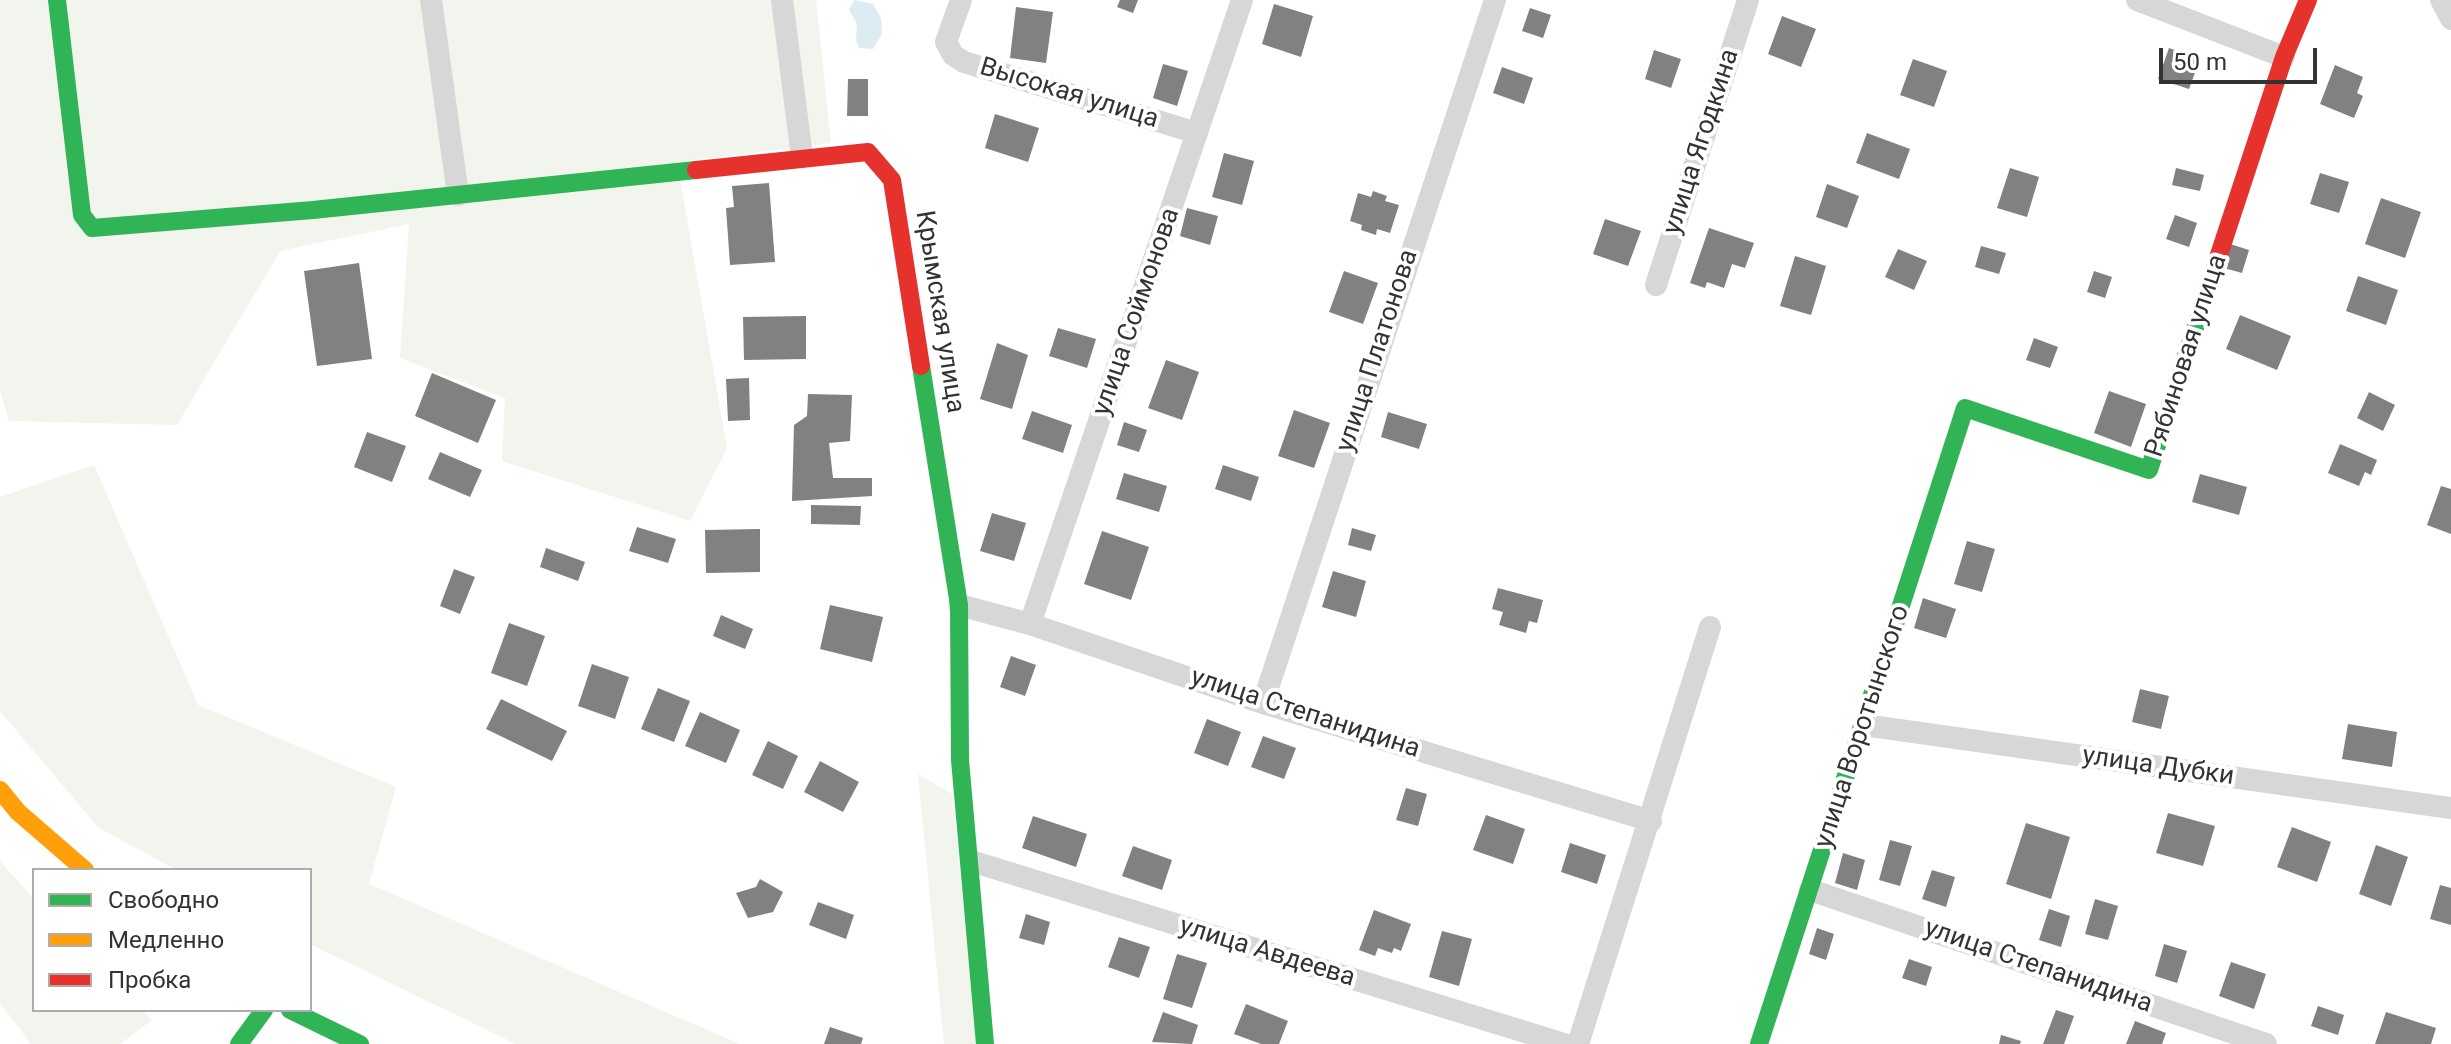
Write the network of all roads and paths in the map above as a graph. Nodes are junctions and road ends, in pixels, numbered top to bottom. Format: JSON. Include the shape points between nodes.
{"nodes":[{"id":1,"x":57,"y":0,"type":"edge"},
{"id":2,"x":431,"y":0,"type":"edge"},
{"id":3,"x":782,"y":0,"type":"edge"},
{"id":4,"x":961,"y":0,"type":"edge"},
{"id":5,"x":1242,"y":0,"type":"edge"},
{"id":6,"x":1495,"y":0,"type":"edge"},
{"id":7,"x":1748,"y":0,"type":"edge"},
{"id":8,"x":2137,"y":0,"type":"edge"},
{"id":9,"x":2308,"y":0,"type":"edge"},
{"id":10,"x":2441,"y":0,"type":"edge"},
{"id":11,"x":2451,"y":19,"type":"edge"},
{"id":12,"x":2284,"y":57,"type":"junction"},
{"id":13,"x":1197,"y":133,"type":"junction"},
{"id":14,"x":802,"y":157,"type":"junction"},
{"id":15,"x":458,"y":195,"type":"junction"},
{"id":16,"x":1656,"y":285,"type":"dead end"},
{"id":17,"x":1965,"y":408,"type":"joint"},
{"id":18,"x":959,"y":605,"type":"junction"},
{"id":19,"x":1030,"y":624,"type":"junction"},
{"id":20,"x":1710,"y":627,"type":"dead end"},
{"id":21,"x":1263,"y":703,"type":"junction"},
{"id":22,"x":1864,"y":725,"type":"junction"},
{"id":23,"x":0,"y":790,"type":"edge"},
{"id":24,"x":2451,"y":808,"type":"edge"},
{"id":25,"x":1651,"y":821,"type":"junction"},
{"id":26,"x":971,"y":861,"type":"junction"},
{"id":27,"x":83,"y":868,"type":"edge"},
{"id":28,"x":1810,"y":890,"type":"junction"},
{"id":29,"x":263,"y":1012,"type":"edge"},
{"id":30,"x":294,"y":1012,"type":"edge"},
{"id":31,"x":239,"y":1044,"type":"edge"},
{"id":32,"x":360,"y":1044,"type":"edge"},
{"id":33,"x":985,"y":1044,"type":"edge"},
{"id":34,"x":1564,"y":1044,"type":"edge"},
{"id":35,"x":1578,"y":1044,"type":"edge"},
{"id":36,"x":1759,"y":1044,"type":"edge"},
{"id":37,"x":2266,"y":1044,"type":"edge"}],
"edges":[{"from":1,"to":15,"type":"street","name":"Крымская улица","via":[[82,215],[92,228]]},
{"from":2,"to":15,"type":"street"},
{"from":3,"to":14,"type":"street"},
{"from":4,"to":13,"type":"street","name":"Высокая улица","via":[[946,42],[964,62]]},
{"from":5,"to":13,"type":"street","name":"улица Соймонова"},
{"from":6,"to":21,"type":"street","name":"улица Платонова"},
{"from":7,"to":16,"type":"street","name":"улица Ягодкина"},
{"from":8,"to":12,"type":"street"},
{"from":9,"to":12,"type":"street","name":"Рябиновая улица"},
{"from":10,"to":11,"type":"street"},
{"from":12,"to":17,"type":"street","name":"Рябиновая улица","via":[[2149,470]]},
{"from":13,"to":19,"type":"street","name":"улица Соймонова"},
{"from":14,"to":15,"type":"street","name":"Крымская улица"},
{"from":14,"to":18,"type":"street","name":"Крымская улица","via":[[868,152],[892,180]]},
{"from":17,"to":22,"type":"street","name":"улица Воротынского"},
{"from":18,"to":19,"type":"street","name":"улица Степанидина"},
{"from":18,"to":26,"type":"street","name":"Крымская улица","via":[[960,760]]},
{"from":19,"to":21,"type":"street","name":"улица Степанидина"},
{"from":20,"to":25,"type":"street"},
{"from":21,"to":25,"type":"street","name":"улица Степанидина"},
{"from":22,"to":24,"type":"street","name":"улица Дубки"},
{"from":22,"to":28,"type":"street","name":"улица Воротынского"},
{"from":23,"to":27,"type":"street"},
{"from":25,"to":35,"type":"street"},
{"from":26,"to":33,"type":"street","name":"Крымская улица"},
{"from":26,"to":34,"type":"street","name":"улица Авдеева"},
{"from":28,"to":36,"type":"street","name":"улица Воротынского"},
{"from":28,"to":37,"type":"street","name":"улица Степанидина"},
{"from":29,"to":31,"type":"street"},
{"from":30,"to":32,"type":"street"}]}
